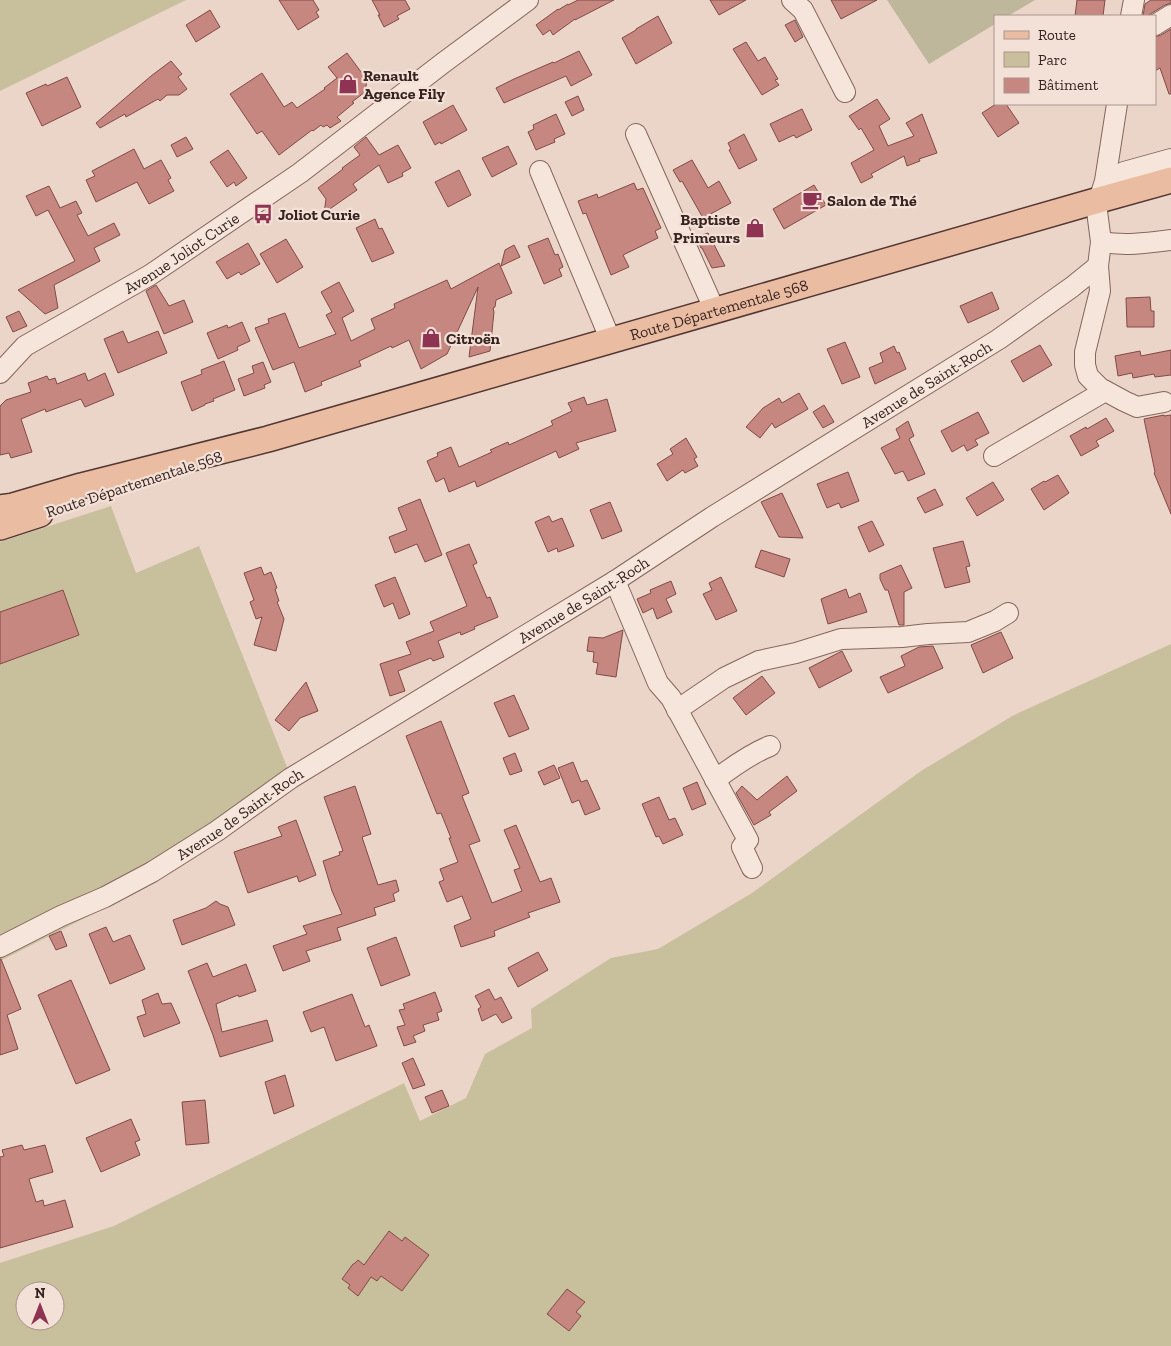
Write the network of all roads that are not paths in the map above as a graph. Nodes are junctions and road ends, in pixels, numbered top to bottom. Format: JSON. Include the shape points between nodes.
{"nodes":[{"id":1,"x":528,"y":0,"type":"edge"},
{"id":2,"x":792,"y":0,"type":"edge"},
{"id":3,"x":1134,"y":0,"type":"edge"},
{"id":4,"x":1131,"y":15,"type":"edge"},
{"id":5,"x":1171,"y":15,"type":"edge"},
{"id":6,"x":1156,"y":24,"type":"edge"},
{"id":7,"x":845,"y":92,"type":"dead end"},
{"id":8,"x":1117,"y":105,"type":"edge"},
{"id":9,"x":636,"y":134,"type":"dead end"},
{"id":10,"x":1171,"y":158,"type":"edge"},
{"id":11,"x":540,"y":171,"type":"dead end"},
{"id":12,"x":1171,"y":180,"type":"edge"},
{"id":13,"x":1106,"y":198,"type":"junction"},
{"id":14,"x":1171,"y":240,"type":"edge"},
{"id":15,"x":1101,"y":242,"type":"junction"},
{"id":16,"x":1098,"y":266,"type":"junction"},
{"id":17,"x":715,"y":310,"type":"junction"},
{"id":18,"x":611,"y":340,"type":"junction"},
{"id":19,"x":25,"y":346,"type":"junction"},
{"id":20,"x":0,"y":357,"type":"edge"},
{"id":21,"x":0,"y":373,"type":"edge"},
{"id":22,"x":1105,"y":390,"type":"junction"},
{"id":23,"x":1164,"y":402,"type":"dead end"},
{"id":24,"x":268,"y":440,"type":"junction"},
{"id":25,"x":994,"y":456,"type":"dead end"},
{"id":26,"x":0,"y":508,"type":"edge"},
{"id":27,"x":0,"y":527,"type":"edge"},
{"id":28,"x":614,"y":581,"type":"junction"},
{"id":29,"x":1008,"y":614,"type":"dead end"},
{"id":30,"x":677,"y":710,"type":"junction"},
{"id":31,"x":770,"y":746,"type":"dead end"},
{"id":32,"x":715,"y":780,"type":"junction"},
{"id":33,"x":752,"y":868,"type":"dead end"},
{"id":34,"x":0,"y":948,"type":"edge"}],
"edges":[{"from":1,"to":19,"type":"street","name":"Avenue Joliot Curie","via":[[300,173],[150,275]]},
{"from":2,"to":7,"type":"street","via":[[803,10]]},
{"from":3,"to":4,"type":"street"},
{"from":5,"to":6,"type":"street"},
{"from":8,"to":13,"type":"street","via":[[1105,181]]},
{"from":9,"to":17,"type":"street"},
{"from":10,"to":13,"type":"street","via":[[1124,172]]},
{"from":11,"to":18,"type":"street"},
{"from":12,"to":13,"type":"main road","name":"Route Départementale 568"},
{"from":13,"to":15,"type":"street","via":[[1097,211]]},
{"from":13,"to":17,"type":"main road","name":"Route Départementale 568"},
{"from":14,"to":15,"type":"street","via":[[1130,245]]},
{"from":15,"to":16,"type":"street"},
{"from":16,"to":22,"type":"street","via":[[1100,290],[1085,352],[1085,365],[1088,376]]},
{"from":16,"to":28,"type":"street","name":"Avenue de Saint-Roch","via":[[999,339]]},
{"from":17,"to":18,"type":"main road","name":"Route Départementale 568"},
{"from":18,"to":24,"type":"main road","name":"Route Départementale 568"},
{"from":19,"to":20,"type":"street"},
{"from":19,"to":21,"type":"street","name":"Avenue Joliot Curie"},
{"from":22,"to":23,"type":"street","via":[[1137,407]]},
{"from":22,"to":25,"type":"street"},
{"from":24,"to":26,"type":"main road","name":"Route Départementale 568"},
{"from":24,"to":27,"type":"main road","name":"Route Départementale 568"},
{"from":28,"to":30,"type":"street","via":[[658,683]]},
{"from":28,"to":34,"type":"street","name":"Avenue de Saint-Roch","via":[[291,778],[152,872]]},
{"from":29,"to":30,"type":"street","via":[[968,632],[840,639],[759,661],[724,678]]},
{"from":30,"to":32,"type":"street"},
{"from":31,"to":32,"type":"street"},
{"from":32,"to":33,"type":"street","via":[[748,840],[742,847]]}]}
